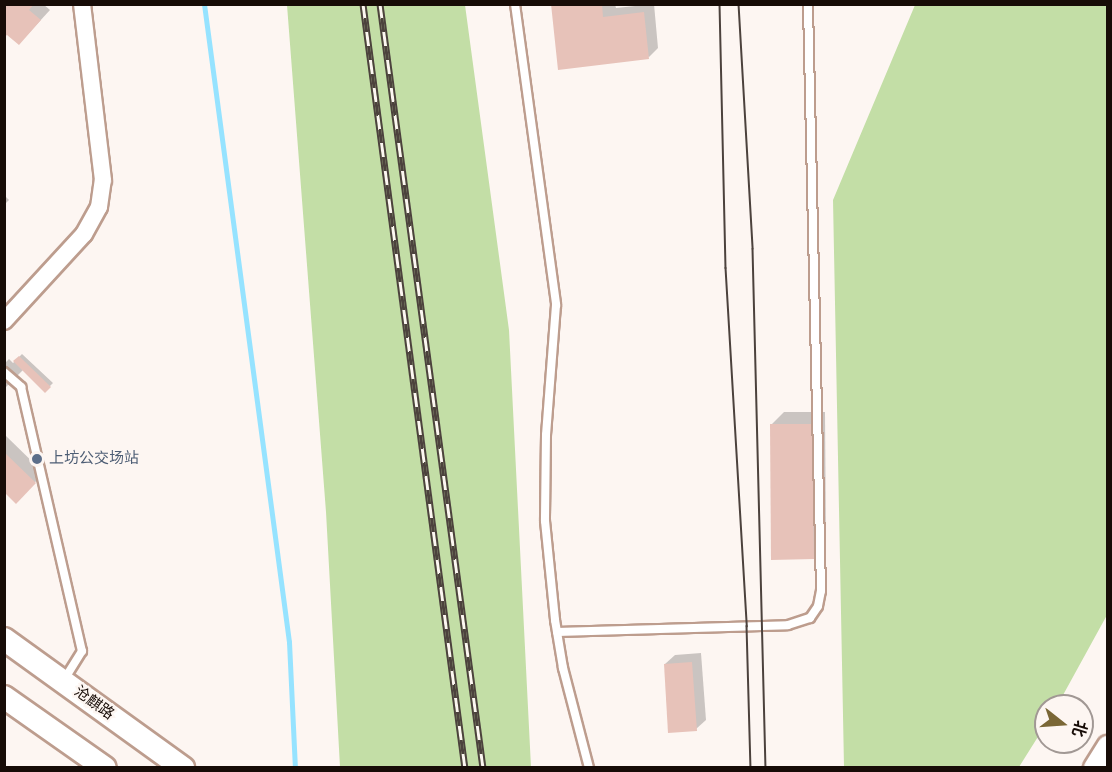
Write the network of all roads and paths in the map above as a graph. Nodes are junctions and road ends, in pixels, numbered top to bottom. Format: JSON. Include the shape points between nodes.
{"nodes":[{"id":1,"x":82,"y":4,"type":"edge"},
{"id":2,"x":515,"y":4,"type":"edge"},
{"id":3,"x":808,"y":4,"type":"edge"},
{"id":4,"x":4,"y":321,"type":"edge"},
{"id":5,"x":4,"y":372,"type":"edge"},
{"id":6,"x":557,"y":632,"type":"junction"},
{"id":7,"x":4,"y":639,"type":"edge"},
{"id":8,"x":63,"y":681,"type":"junction"},
{"id":9,"x":4,"y":697,"type":"edge"},
{"id":10,"x":1107,"y":747,"type":"edge"},
{"id":11,"x":105,"y":768,"type":"edge"},
{"id":12,"x":183,"y":768,"type":"edge"},
{"id":13,"x":589,"y":768,"type":"edge"},
{"id":14,"x":1095,"y":768,"type":"edge"}],
"edges":[{"from":1,"to":4,"type":"street","via":[[103,180],[99,207],[84,234]]},
{"from":2,"to":6,"type":"lane","via":[[556,305],[546,435],[545,521]]},
{"from":3,"to":6,"type":"lane","via":[[821,591],[818,606],[810,618],[788,625]]},
{"from":5,"to":8,"type":"lane","via":[[21,387],[82,651]]},
{"from":6,"to":13,"type":"lane"},
{"from":7,"to":8,"type":"main road","name":"沧麒路"},
{"from":8,"to":12,"type":"main road","name":"沧麒路"},
{"from":9,"to":11,"type":"main road"},
{"from":10,"to":14,"type":"main road"}]}
